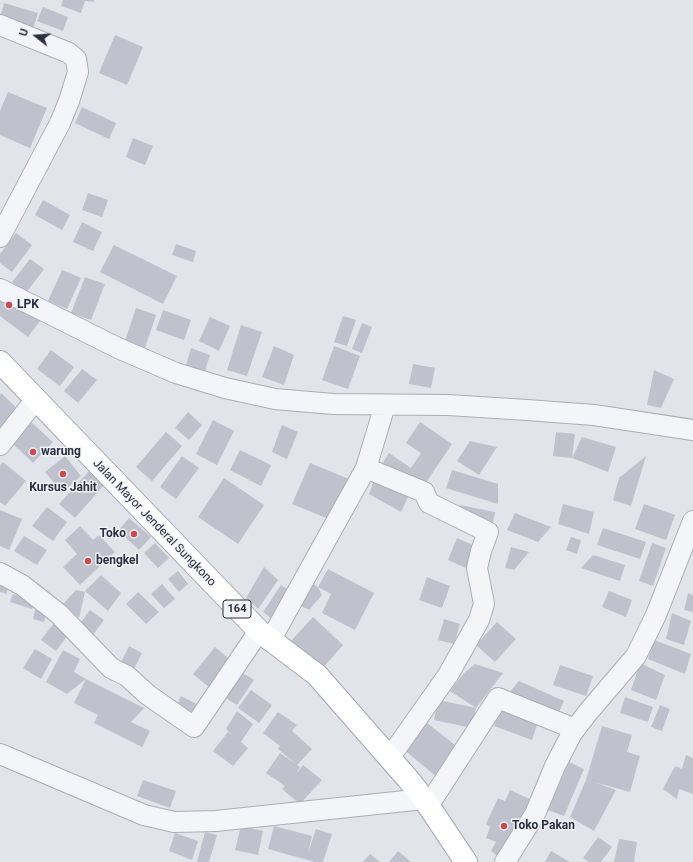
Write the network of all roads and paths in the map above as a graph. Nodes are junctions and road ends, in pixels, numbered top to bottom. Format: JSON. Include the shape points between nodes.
{"nodes":[{"id":1,"x":0,"y":25,"type":"edge"},
{"id":2,"x":0,"y":237,"type":"edge"},
{"id":3,"x":0,"y":289,"type":"edge"},
{"id":4,"x":0,"y":362,"type":"edge"},
{"id":5,"x":36,"y":399,"type":"junction"},
{"id":6,"x":385,"y":405,"type":"junction"},
{"id":7,"x":693,"y":430,"type":"edge"},
{"id":8,"x":0,"y":445,"type":"edge"},
{"id":9,"x":366,"y":468,"type":"junction"},
{"id":10,"x":693,"y":521,"type":"edge"},
{"id":11,"x":0,"y":573,"type":"edge"},
{"id":12,"x":264,"y":636,"type":"junction"},
{"id":13,"x":575,"y":729,"type":"junction"},
{"id":14,"x":0,"y":754,"type":"edge"},
{"id":15,"x":390,"y":757,"type":"junction"},
{"id":16,"x":426,"y":802,"type":"junction"},
{"id":17,"x":466,"y":862,"type":"edge"},
{"id":18,"x":506,"y":862,"type":"edge"}],
"edges":[{"from":1,"to":2,"type":"street","via":[[69,53],[76,59],[78,72],[70,101],[60,123]]},
{"from":3,"to":6,"type":"street","via":[[118,348],[176,373],[225,388],[275,399]]},
{"from":4,"to":5,"type":"main road","name":"Jalan Mayor Jenderal Sungkono","number":"164"},
{"from":5,"to":8,"type":"street"},
{"from":5,"to":12,"type":"main road","name":"Jalan Mayor Jenderal Sungkono","number":"164"},
{"from":6,"to":7,"type":"street","via":[[448,405],[594,415]]},
{"from":6,"to":9,"type":"street"},
{"from":9,"to":12,"type":"street"},
{"from":9,"to":15,"type":"street","via":[[424,492],[428,503],[488,532],[477,568],[484,604],[480,620],[448,675]]},
{"from":10,"to":13,"type":"street","via":[[656,615],[636,656]]},
{"from":11,"to":12,"type":"street","via":[[22,584],[59,614],[111,668],[126,676],[194,727]]},
{"from":12,"to":15,"type":"main road","name":"Jalan Mayor Jenderal Sungkono","number":"164","via":[[317,675]]},
{"from":13,"to":16,"type":"street","via":[[498,698]]},
{"from":13,"to":18,"type":"street","via":[[555,766],[535,814]]},
{"from":14,"to":16,"type":"street","via":[[144,815],[174,822],[216,821]]},
{"from":15,"to":16,"type":"main road","name":"Jalan Mayor Jenderal Sungkono","number":"164"},
{"from":16,"to":17,"type":"main road","name":"Jalan Mayor Jenderal Sungkono","number":"164"}]}
